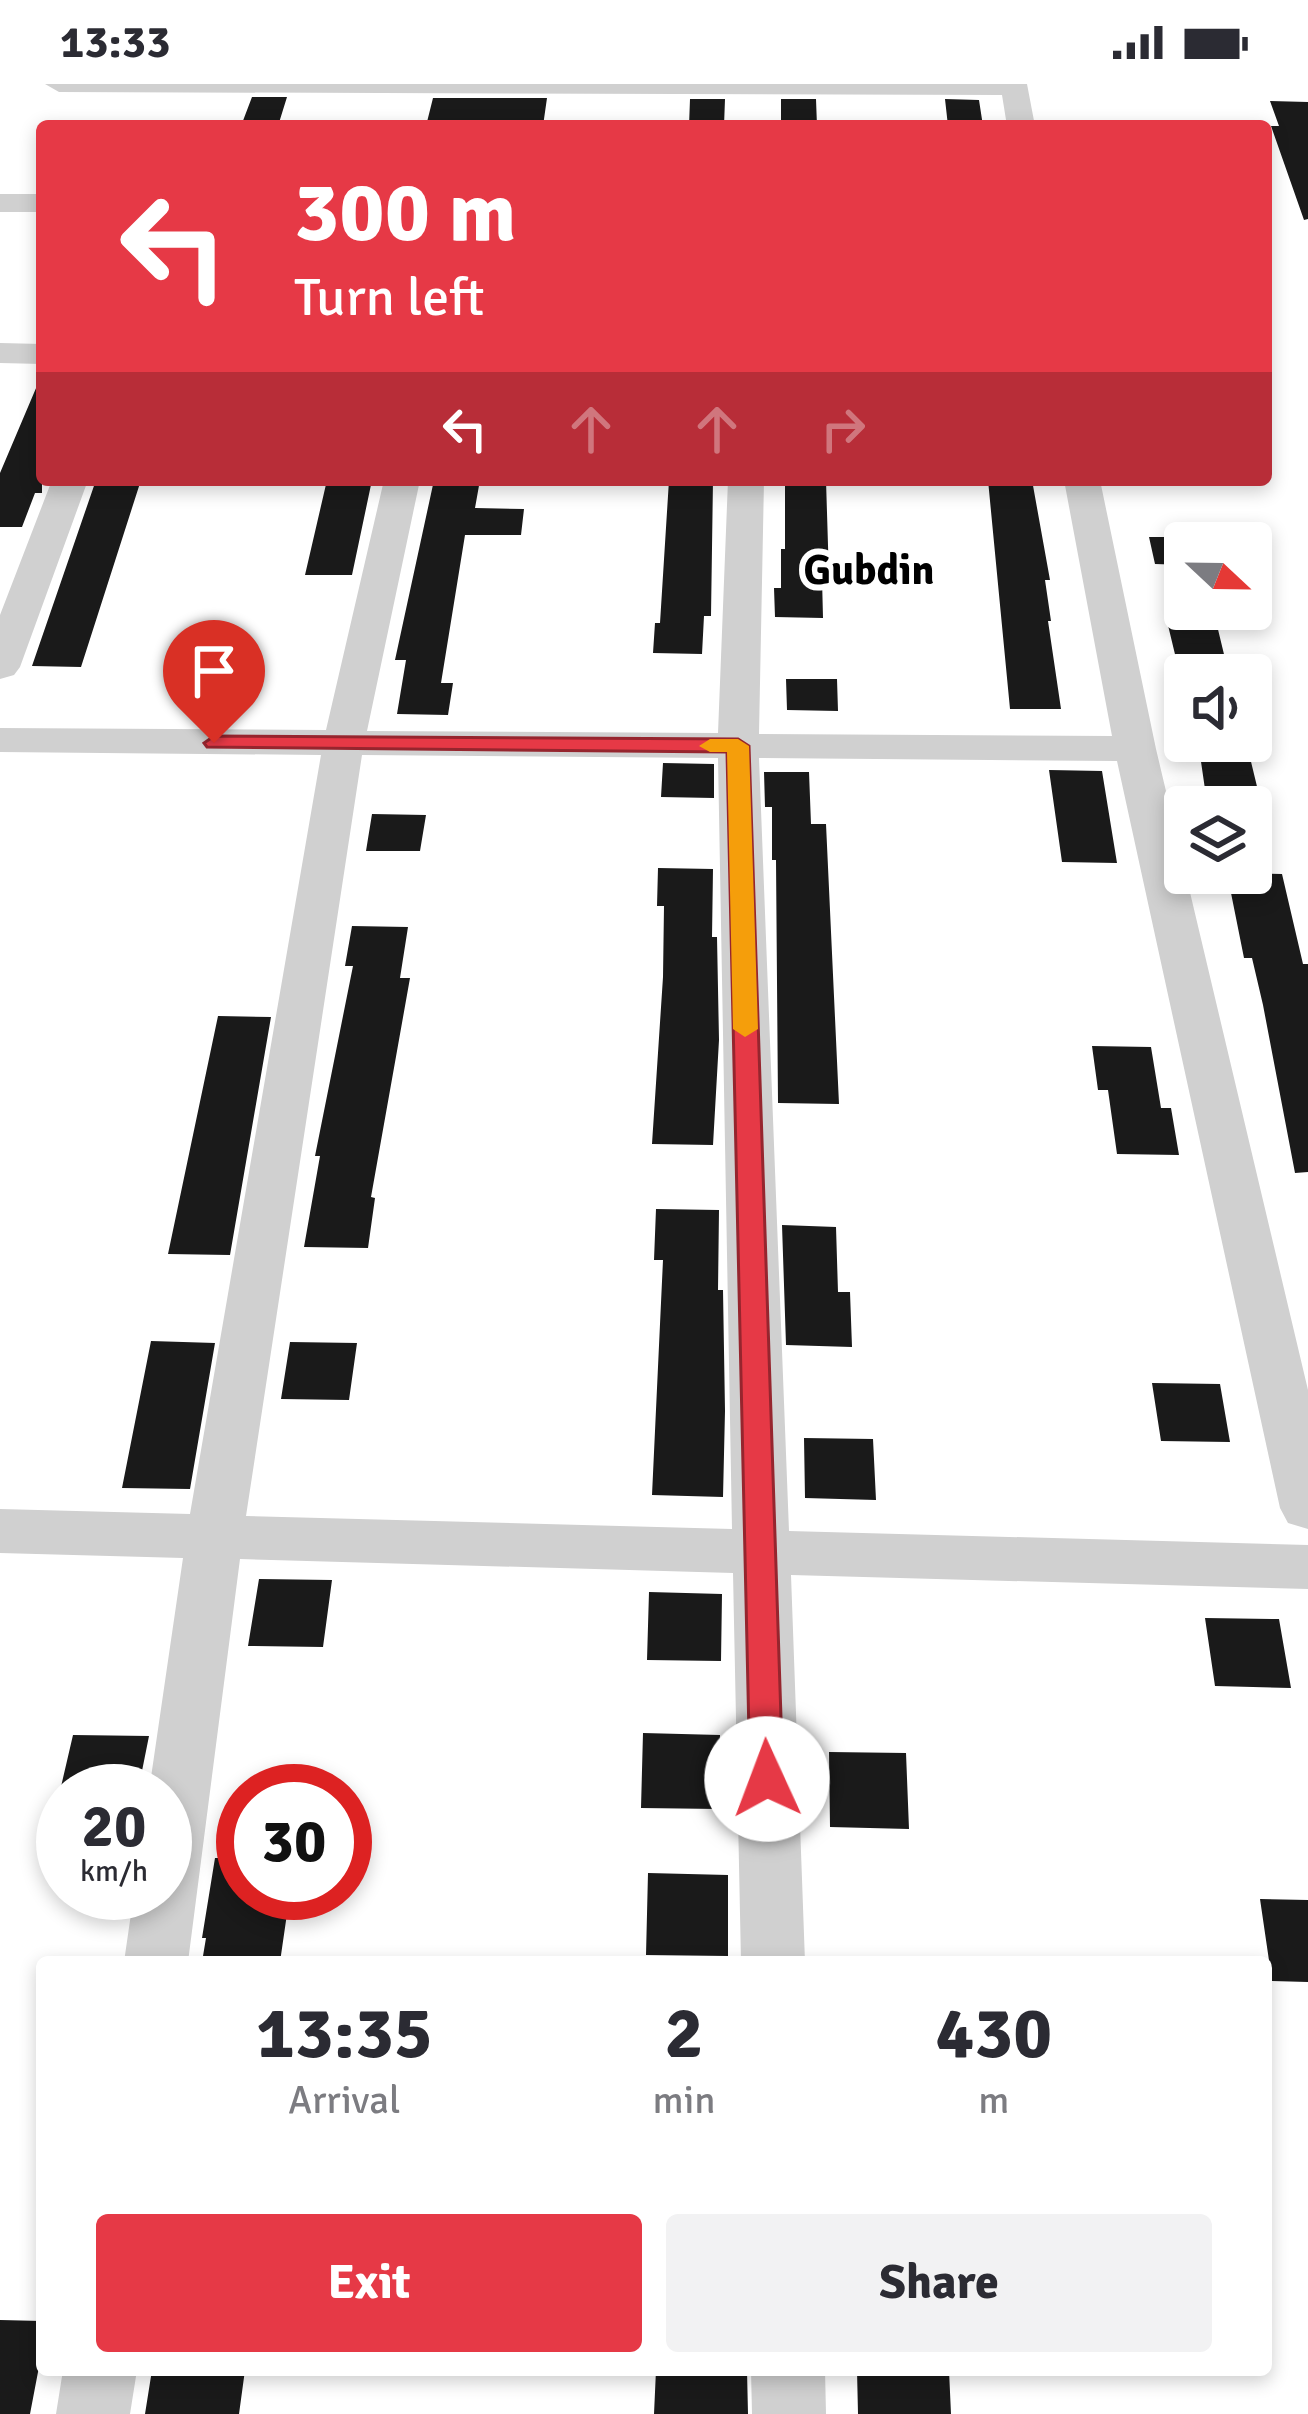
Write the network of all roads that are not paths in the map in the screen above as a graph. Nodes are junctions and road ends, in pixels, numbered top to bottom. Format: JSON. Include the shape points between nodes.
{"nodes":[{"id":1,"x":59,"y":84,"type":"edge"},
{"id":2,"x":217,"y":91,"type":"edge"},
{"id":3,"x":490,"y":95,"type":"edge"},
{"id":4,"x":757,"y":96,"type":"edge"},
{"id":5,"x":1020,"y":120,"type":"edge"},
{"id":6,"x":0,"y":203,"type":"edge"},
{"id":7,"x":36,"y":203,"type":"edge"},
{"id":8,"x":0,"y":353,"type":"edge"},
{"id":9,"x":36,"y":354,"type":"edge"},
{"id":10,"x":68,"y":486,"type":"edge"},
{"id":11,"x":401,"y":486,"type":"edge"},
{"id":12,"x":746,"y":486,"type":"edge"},
{"id":13,"x":1083,"y":486,"type":"edge"},
{"id":14,"x":0,"y":667,"type":"edge"},
{"id":15,"x":0,"y":740,"type":"edge"},
{"id":16,"x":344,"y":745,"type":"junction"},
{"id":17,"x":738,"y":746,"type":"junction"},
{"id":18,"x":1135,"y":748,"type":"junction"},
{"id":19,"x":1308,"y":1508,"type":"edge"},
{"id":20,"x":0,"y":1531,"type":"edge"},
{"id":21,"x":215,"y":1535,"type":"junction"},
{"id":22,"x":759,"y":1551,"type":"junction"},
{"id":23,"x":1308,"y":1567,"type":"edge"},
{"id":24,"x":157,"y":1956,"type":"edge"},
{"id":25,"x":773,"y":1956,"type":"edge"},
{"id":26,"x":99,"y":2376,"type":"edge"},
{"id":27,"x":788,"y":2376,"type":"edge"},
{"id":28,"x":93,"y":2414,"type":"edge"},
{"id":29,"x":789,"y":2414,"type":"edge"}],
"edges":[{"from":1,"to":2,"type":"street"},
{"from":2,"to":3,"type":"street"},
{"from":3,"to":4,"type":"street"},
{"from":4,"to":5,"type":"street","via":[[1015,87]]},
{"from":6,"to":7,"type":"street"},
{"from":8,"to":9,"type":"street"},
{"from":10,"to":14,"type":"street"},
{"from":11,"to":16,"type":"street"},
{"from":12,"to":17,"type":"street"},
{"from":13,"to":18,"type":"street"},
{"from":15,"to":16,"type":"street"},
{"from":16,"to":17,"type":"street"},
{"from":16,"to":21,"type":"street"},
{"from":17,"to":18,"type":"street"},
{"from":17,"to":22,"type":"street"},
{"from":18,"to":19,"type":"street"},
{"from":20,"to":21,"type":"street"},
{"from":21,"to":22,"type":"street"},
{"from":21,"to":24,"type":"street"},
{"from":22,"to":23,"type":"street"},
{"from":22,"to":25,"type":"street"},
{"from":26,"to":28,"type":"street"},
{"from":27,"to":29,"type":"street"}]}
